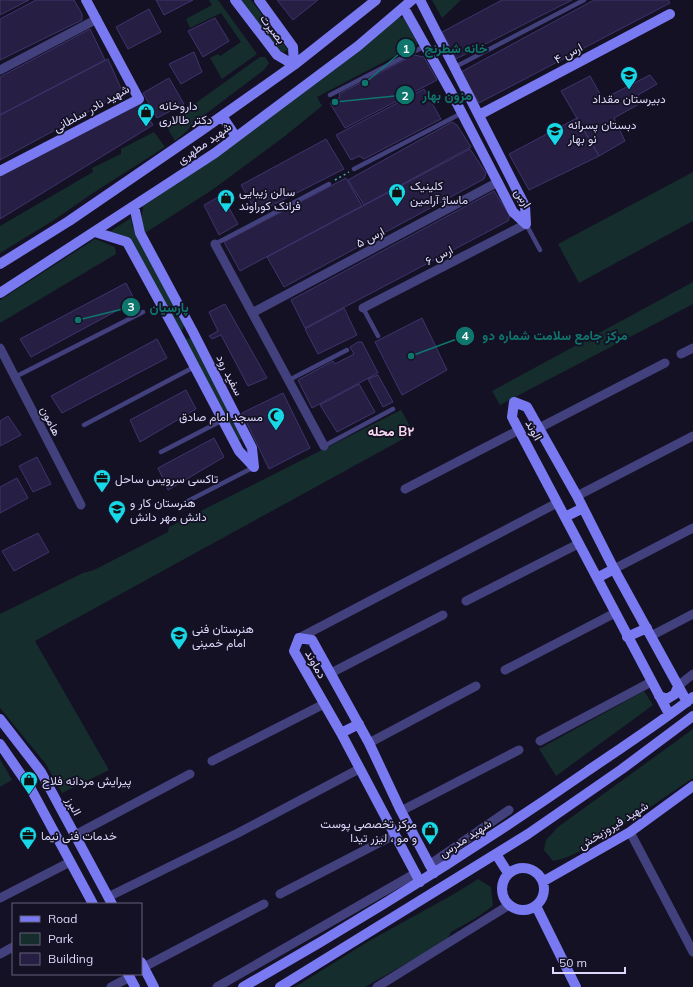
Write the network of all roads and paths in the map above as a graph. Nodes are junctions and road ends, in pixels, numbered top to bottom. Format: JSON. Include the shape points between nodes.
{"nodes":[{"id":1,"x":86,"y":0,"type":"edge"},
{"id":2,"x":235,"y":0,"type":"edge"},
{"id":3,"x":258,"y":0,"type":"edge"},
{"id":4,"x":376,"y":0,"type":"edge"},
{"id":5,"x":412,"y":0,"type":"edge"},
{"id":6,"x":420,"y":0,"type":"edge"},
{"id":7,"x":584,"y":0,"type":"edge"},
{"id":8,"x":404,"y":8,"type":"junction"},
{"id":9,"x":670,"y":14,"type":"dead end"},
{"id":10,"x":428,"y":17,"type":"junction"},
{"id":11,"x":97,"y":19,"type":"junction"},
{"id":12,"x":415,"y":27,"type":"junction"},
{"id":13,"x":425,"y":46,"type":"junction"},
{"id":14,"x":294,"y":65,"type":"junction"},
{"id":15,"x":454,"y":67,"type":"junction"},
{"id":16,"x":0,"y":70,"type":"edge"},
{"id":17,"x":464,"y":86,"type":"junction"},
{"id":18,"x":451,"y":92,"type":"junction"},
{"id":19,"x":330,"y":96,"type":"dead end"},
{"id":20,"x":462,"y":113,"type":"junction"},
{"id":21,"x":479,"y":115,"type":"junction"},
{"id":22,"x":222,"y":116,"type":"junction"},
{"id":23,"x":236,"y":137,"type":"junction"},
{"id":24,"x":492,"y":139,"type":"junction"},
{"id":25,"x":479,"y":145,"type":"junction"},
{"id":26,"x":354,"y":169,"type":"joint"},
{"id":27,"x":0,"y":171,"type":"edge"},
{"id":28,"x":498,"y":182,"type":"junction"},
{"id":29,"x":329,"y":184,"type":"joint"},
{"id":30,"x":134,"y":206,"type":"junction"},
{"id":31,"x":526,"y":224,"type":"junction"},
{"id":32,"x":95,"y":232,"type":"junction"},
{"id":33,"x":215,"y":244,"type":"joint"},
{"id":34,"x":540,"y":250,"type":"dead end"},
{"id":35,"x":0,"y":264,"type":"edge"},
{"id":36,"x":0,"y":293,"type":"edge"},
{"id":37,"x":363,"y":308,"type":"joint"},
{"id":38,"x":142,"y":312,"type":"dead end"},
{"id":39,"x":252,"y":313,"type":"junction"},
{"id":40,"x":193,"y":332,"type":"junction"},
{"id":41,"x":378,"y":336,"type":"dead end"},
{"id":42,"x":180,"y":339,"type":"junction"},
{"id":43,"x":0,"y":348,"type":"edge"},
{"id":44,"x":693,"y":348,"type":"edge"},
{"id":45,"x":347,"y":350,"type":"dead end"},
{"id":46,"x":681,"y":354,"type":"dead end"},
{"id":47,"x":665,"y":363,"type":"dead end"},
{"id":48,"x":194,"y":367,"type":"junction"},
{"id":49,"x":15,"y":377,"type":"junction"},
{"id":50,"x":289,"y":380,"type":"junction"},
{"id":51,"x":393,"y":409,"type":"dead end"},
{"id":52,"x":223,"y":420,"type":"junction"},
{"id":53,"x":84,"y":425,"type":"dead end"},
{"id":54,"x":540,"y":428,"type":"junction"},
{"id":55,"x":519,"y":430,"type":"junction"},
{"id":56,"x":693,"y":436,"type":"edge"},
{"id":57,"x":249,"y":442,"type":"junction"},
{"id":58,"x":324,"y":446,"type":"joint"},
{"id":59,"x":237,"y":447,"type":"junction"},
{"id":60,"x":161,"y":452,"type":"dead end"},
{"id":61,"x":557,"y":461,"type":"junction"},
{"id":62,"x":254,"y":467,"type":"junction"},
{"id":63,"x":541,"y":469,"type":"junction"},
{"id":64,"x":406,"y":488,"type":"dead end"},
{"id":65,"x":577,"y":496,"type":"junction"},
{"id":66,"x":188,"y":501,"type":"dead end"},
{"id":67,"x":557,"y":503,"type":"junction"},
{"id":68,"x":81,"y":504,"type":"dead end"},
{"id":69,"x":582,"y":508,"type":"junction"},
{"id":70,"x":565,"y":517,"type":"junction"},
{"id":71,"x":693,"y":528,"type":"edge"},
{"id":72,"x":578,"y":544,"type":"junction"},
{"id":73,"x":614,"y":569,"type":"junction"},
{"id":74,"x":597,"y":578,"type":"junction"},
{"id":75,"x":466,"y":601,"type":"dead end"},
{"id":76,"x":615,"y":613,"type":"junction"},
{"id":77,"x":442,"y":614,"type":"dead end"},
{"id":78,"x":693,"y":614,"type":"edge"},
{"id":79,"x":649,"y":632,"type":"junction"},
{"id":80,"x":628,"y":637,"type":"junction"},
{"id":81,"x":299,"y":638,"type":"junction"},
{"id":82,"x":505,"y":670,"type":"dead end"},
{"id":83,"x":331,"y":673,"type":"junction"},
{"id":84,"x":693,"y":674,"type":"edge"},
{"id":85,"x":651,"y":682,"type":"junction"},
{"id":86,"x":476,"y":686,"type":"dead end"},
{"id":87,"x":678,"y":686,"type":"junction"},
{"id":88,"x":659,"y":696,"type":"junction"},
{"id":89,"x":690,"y":699,"type":"edge"},
{"id":90,"x":324,"y":704,"type":"junction"},
{"id":91,"x":669,"y":714,"type":"junction"},
{"id":92,"x":693,"y":716,"type":"edge"},
{"id":93,"x":2,"y":722,"type":"edge"},
{"id":94,"x":359,"y":724,"type":"junction"},
{"id":95,"x":341,"y":733,"type":"junction"},
{"id":96,"x":540,"y":741,"type":"dead end"},
{"id":97,"x":369,"y":743,"type":"junction"},
{"id":98,"x":0,"y":744,"type":"edge"},
{"id":99,"x":519,"y":750,"type":"dead end"},
{"id":100,"x":212,"y":761,"type":"dead end"},
{"id":101,"x":360,"y":769,"type":"junction"},
{"id":102,"x":190,"y":774,"type":"dead end"},
{"id":103,"x":693,"y":786,"type":"edge"},
{"id":104,"x":392,"y":791,"type":"junction"},
{"id":105,"x":375,"y":799,"type":"junction"},
{"id":106,"x":56,"y":800,"type":"junction"},
{"id":107,"x":41,"y":808,"type":"junction"},
{"id":108,"x":509,"y":810,"type":"dead end"},
{"id":109,"x":402,"y":811,"type":"junction"},
{"id":110,"x":630,"y":832,"type":"junction"},
{"id":111,"x":74,"y":835,"type":"junction"},
{"id":112,"x":394,"y":835,"type":"junction"},
{"id":113,"x":496,"y":854,"type":"junction"},
{"id":114,"x":70,"y":862,"type":"junction"},
{"id":115,"x":432,"y":870,"type":"junction"},
{"id":116,"x":416,"y":873,"type":"junction"},
{"id":117,"x":508,"y":873,"type":"junction"},
{"id":118,"x":544,"y":881,"type":"junction"},
{"id":119,"x":420,"y":882,"type":"junction"},
{"id":120,"x":280,"y":894,"type":"dead end"},
{"id":121,"x":0,"y":898,"type":"edge"},
{"id":122,"x":110,"y":901,"type":"edge"},
{"id":123,"x":92,"y":903,"type":"edge"},
{"id":124,"x":264,"y":904,"type":"dead end"},
{"id":125,"x":509,"y":905,"type":"junction"},
{"id":126,"x":536,"y":906,"type":"junction"},
{"id":127,"x":12,"y":948,"type":"edge"},
{"id":128,"x":693,"y":952,"type":"edge"},
{"id":129,"x":0,"y":954,"type":"edge"},
{"id":130,"x":298,"y":956,"type":"junction"},
{"id":131,"x":142,"y":964,"type":"edge"},
{"id":132,"x":308,"y":970,"type":"junction"},
{"id":133,"x":129,"y":976,"type":"edge"},
{"id":134,"x":392,"y":983,"type":"edge"},
{"id":135,"x":111,"y":987,"type":"edge"},
{"id":136,"x":135,"y":987,"type":"edge"},
{"id":137,"x":154,"y":987,"type":"edge"},
{"id":138,"x":217,"y":987,"type":"edge"},
{"id":139,"x":243,"y":987,"type":"edge"},
{"id":140,"x":280,"y":987,"type":"edge"},
{"id":141,"x":377,"y":987,"type":"edge"},
{"id":142,"x":576,"y":987,"type":"edge"}],
"edges":[{"from":1,"to":11,"type":"street","name":"شهید نادر سلطانی"},
{"from":2,"to":14,"type":"street","name":"بصیرت","via":[[277,55]]},
{"from":3,"to":14,"type":"street","name":"بصیرت","via":[[293,47]]},
{"from":4,"to":14,"type":"street","name":"شهید مطهری"},
{"from":5,"to":8,"type":"street","name":"شهید مطهری"},
{"from":6,"to":10,"type":"street","name":"ارس"},
{"from":7,"to":15,"type":"lane"},
{"from":8,"to":12,"type":"street","name":"ارس"},
{"from":8,"to":23,"type":"street","name":"شهید مطهری","via":[[358,46]]},
{"from":9,"to":21,"type":"street","name":"ارس ۴"},
{"from":10,"to":12,"type":"street","via":[[424,16],[417,20]]},
{"from":10,"to":15,"type":"street","name":"ارس"},
{"from":11,"to":16,"type":"street"},
{"from":11,"to":27,"type":"street","name":"شهید نادر سلطانی","via":[[139,99]]},
{"from":12,"to":13,"type":"street","name":"ارس"},
{"from":13,"to":18,"type":"street","name":"ارس"},
{"from":13,"to":19,"type":"lane"},
{"from":14,"to":22,"type":"street","name":"شهید مطهری"},
{"from":15,"to":17,"type":"street","name":"ارس"},
{"from":17,"to":18,"type":"street"},
{"from":17,"to":21,"type":"street","name":"ارس"},
{"from":18,"to":20,"type":"street","name":"ارس"},
{"from":20,"to":25,"type":"street","name":"ارس"},
{"from":20,"to":26,"type":"lane"},
{"from":21,"to":24,"type":"street","name":"ارس"},
{"from":22,"to":23,"type":"street"},
{"from":22,"to":35,"type":"street","name":"شهید مطهری","via":[[69,221]]},
{"from":23,"to":30,"type":"street","name":"شهید مطهری"},
{"from":24,"to":25,"type":"street"},
{"from":24,"to":31,"type":"street","name":"ارس","via":[[526,206]]},
{"from":25,"to":28,"type":"street","name":"ارس"},
{"from":26,"to":29,"type":"path"},
{"from":28,"to":31,"type":"street","name":"ارس","via":[[513,212]]},
{"from":28,"to":39,"type":"street","name":"ارس ۵"},
{"from":29,"to":33,"type":"lane"},
{"from":30,"to":32,"type":"street","name":"شهید مطهری"},
{"from":30,"to":40,"type":"street","name":"سفید رود","via":[[140,233]]},
{"from":31,"to":34,"type":"lane"},
{"from":31,"to":37,"type":"street","name":"ارس ۶"},
{"from":32,"to":36,"type":"street","name":"شهید مطهری"},
{"from":32,"to":42,"type":"street","via":[[127,242]]},
{"from":33,"to":39,"type":"street"},
{"from":37,"to":41,"type":"lane"},
{"from":38,"to":49,"type":"lane"},
{"from":39,"to":50,"type":"street"},
{"from":40,"to":42,"type":"street"},
{"from":40,"to":57,"type":"street","name":"سفید رود"},
{"from":42,"to":48,"type":"street"},
{"from":43,"to":49,"type":"street","name":"هامون"},
{"from":44,"to":46,"type":"street"},
{"from":45,"to":50,"type":"lane"},
{"from":47,"to":54,"type":"street"},
{"from":48,"to":52,"type":"street"},
{"from":48,"to":53,"type":"lane"},
{"from":49,"to":68,"type":"street","name":"هامون"},
{"from":50,"to":58,"type":"street"},
{"from":51,"to":58,"type":"lane"},
{"from":52,"to":59,"type":"street"},
{"from":52,"to":60,"type":"lane"},
{"from":54,"to":55,"type":"street","name":"الوند","via":[[528,407],[514,402],[512,416]]},
{"from":54,"to":61,"type":"street","name":"الوند"},
{"from":55,"to":63,"type":"street","name":"الوند"},
{"from":55,"to":64,"type":"street"},
{"from":56,"to":65,"type":"street"},
{"from":57,"to":59,"type":"street"},
{"from":57,"to":62,"type":"street","name":"سفید رود"},
{"from":59,"to":62,"type":"street"},
{"from":61,"to":63,"type":"street"},
{"from":61,"to":65,"type":"street","name":"الوند"},
{"from":62,"to":66,"type":"lane"},
{"from":63,"to":67,"type":"street","name":"الوند"},
{"from":65,"to":69,"type":"street","name":"الوند"},
{"from":67,"to":70,"type":"street","name":"الوند"},
{"from":67,"to":81,"type":"street"},
{"from":69,"to":70,"type":"street"},
{"from":69,"to":73,"type":"street","name":"الوند"},
{"from":70,"to":72,"type":"street","name":"الوند"},
{"from":71,"to":73,"type":"street"},
{"from":72,"to":74,"type":"street","name":"الوند"},
{"from":72,"to":75,"type":"street"},
{"from":73,"to":74,"type":"street"},
{"from":73,"to":79,"type":"street","name":"الوند"},
{"from":74,"to":76,"type":"street","name":"الوند"},
{"from":76,"to":80,"type":"street","name":"الوند"},
{"from":76,"to":82,"type":"street"},
{"from":77,"to":83,"type":"street"},
{"from":78,"to":79,"type":"street"},
{"from":79,"to":80,"type":"street"},
{"from":79,"to":87,"type":"street","name":"الوند"},
{"from":80,"to":85,"type":"street","name":"الوند"},
{"from":81,"to":83,"type":"street","name":"دماوند","via":[[312,640]]},
{"from":81,"to":90,"type":"street","name":"دماوند","via":[[294,651]]},
{"from":83,"to":94,"type":"street","name":"دماوند"},
{"from":84,"to":87,"type":"street"},
{"from":85,"to":88,"type":"street","name":"الوند"},
{"from":85,"to":96,"type":"street"},
{"from":86,"to":97,"type":"street"},
{"from":87,"to":88,"type":"street","via":[[675,694],[668,699]]},
{"from":87,"to":89,"type":"street","name":"الوند"},
{"from":88,"to":91,"type":"street","name":"الوند"},
{"from":89,"to":91,"type":"street","name":"شهید مدرس"},
{"from":90,"to":95,"type":"street","name":"دماوند"},
{"from":90,"to":100,"type":"street"},
{"from":91,"to":115,"type":"street","name":"شهید مدرس","via":[[540,804]]},
{"from":92,"to":113,"type":"street","via":[[622,769]]},
{"from":93,"to":106,"type":"street","name":"البرز","via":[[41,772]]},
{"from":94,"to":95,"type":"street"},
{"from":94,"to":97,"type":"street","name":"دماوند"},
{"from":95,"to":101,"type":"street","name":"دماوند"},
{"from":97,"to":104,"type":"street","name":"دماوند"},
{"from":98,"to":107,"type":"street"},
{"from":99,"to":109,"type":"street"},
{"from":101,"to":105,"type":"street","name":"دماوند"},
{"from":101,"to":122,"type":"street"},
{"from":102,"to":111,"type":"street"},
{"from":103,"to":110,"type":"street","name":"شهید فیروزبخش"},
{"from":104,"to":105,"type":"street"},
{"from":104,"to":109,"type":"street","name":"دماوند"},
{"from":105,"to":112,"type":"street","name":"دماوند"},
{"from":106,"to":107,"type":"street"},
{"from":106,"to":111,"type":"street","name":"البرز"},
{"from":107,"to":114,"type":"street"},
{"from":108,"to":115,"type":"street"},
{"from":109,"to":115,"type":"street","name":"دماوند"},
{"from":110,"to":118,"type":"street","name":"شهید فیروزبخش"},
{"from":110,"to":128,"type":"street"},
{"from":111,"to":122,"type":"street","name":"البرز"},
{"from":112,"to":116,"type":"street","name":"دماوند"},
{"from":112,"to":120,"type":"street"},
{"from":113,"to":117,"type":"street"},
{"from":113,"to":132,"type":"street"},
{"from":114,"to":121,"type":"street"},
{"from":114,"to":123,"type":"street"},
{"from":115,"to":116,"type":"street"},
{"from":115,"to":119,"type":"street","name":"شهید مدرس"},
{"from":116,"to":119,"type":"street","name":"دماوند"},
{"from":116,"to":138,"type":"street"},
{"from":117,"to":118,"type":"street","via":[[521,867],[528,868],[535,870]]},
{"from":117,"to":125,"type":"street","via":[[502,885],[502,893]]},
{"from":118,"to":126,"type":"street","via":[[544,895]]},
{"from":119,"to":130,"type":"street","name":"شهید مدرس"},
{"from":124,"to":131,"type":"street"},
{"from":125,"to":126,"type":"street","via":[[522,910]]},
{"from":125,"to":134,"type":"street"},
{"from":126,"to":142,"type":"street"},
{"from":127,"to":129,"type":"street"},
{"from":130,"to":132,"type":"street"},
{"from":130,"to":139,"type":"street","name":"شهید مدرس"},
{"from":131,"to":137,"type":"street"},
{"from":132,"to":140,"type":"street"},
{"from":133,"to":135,"type":"street"},
{"from":133,"to":136,"type":"street"},
{"from":134,"to":141,"type":"street"}]}
